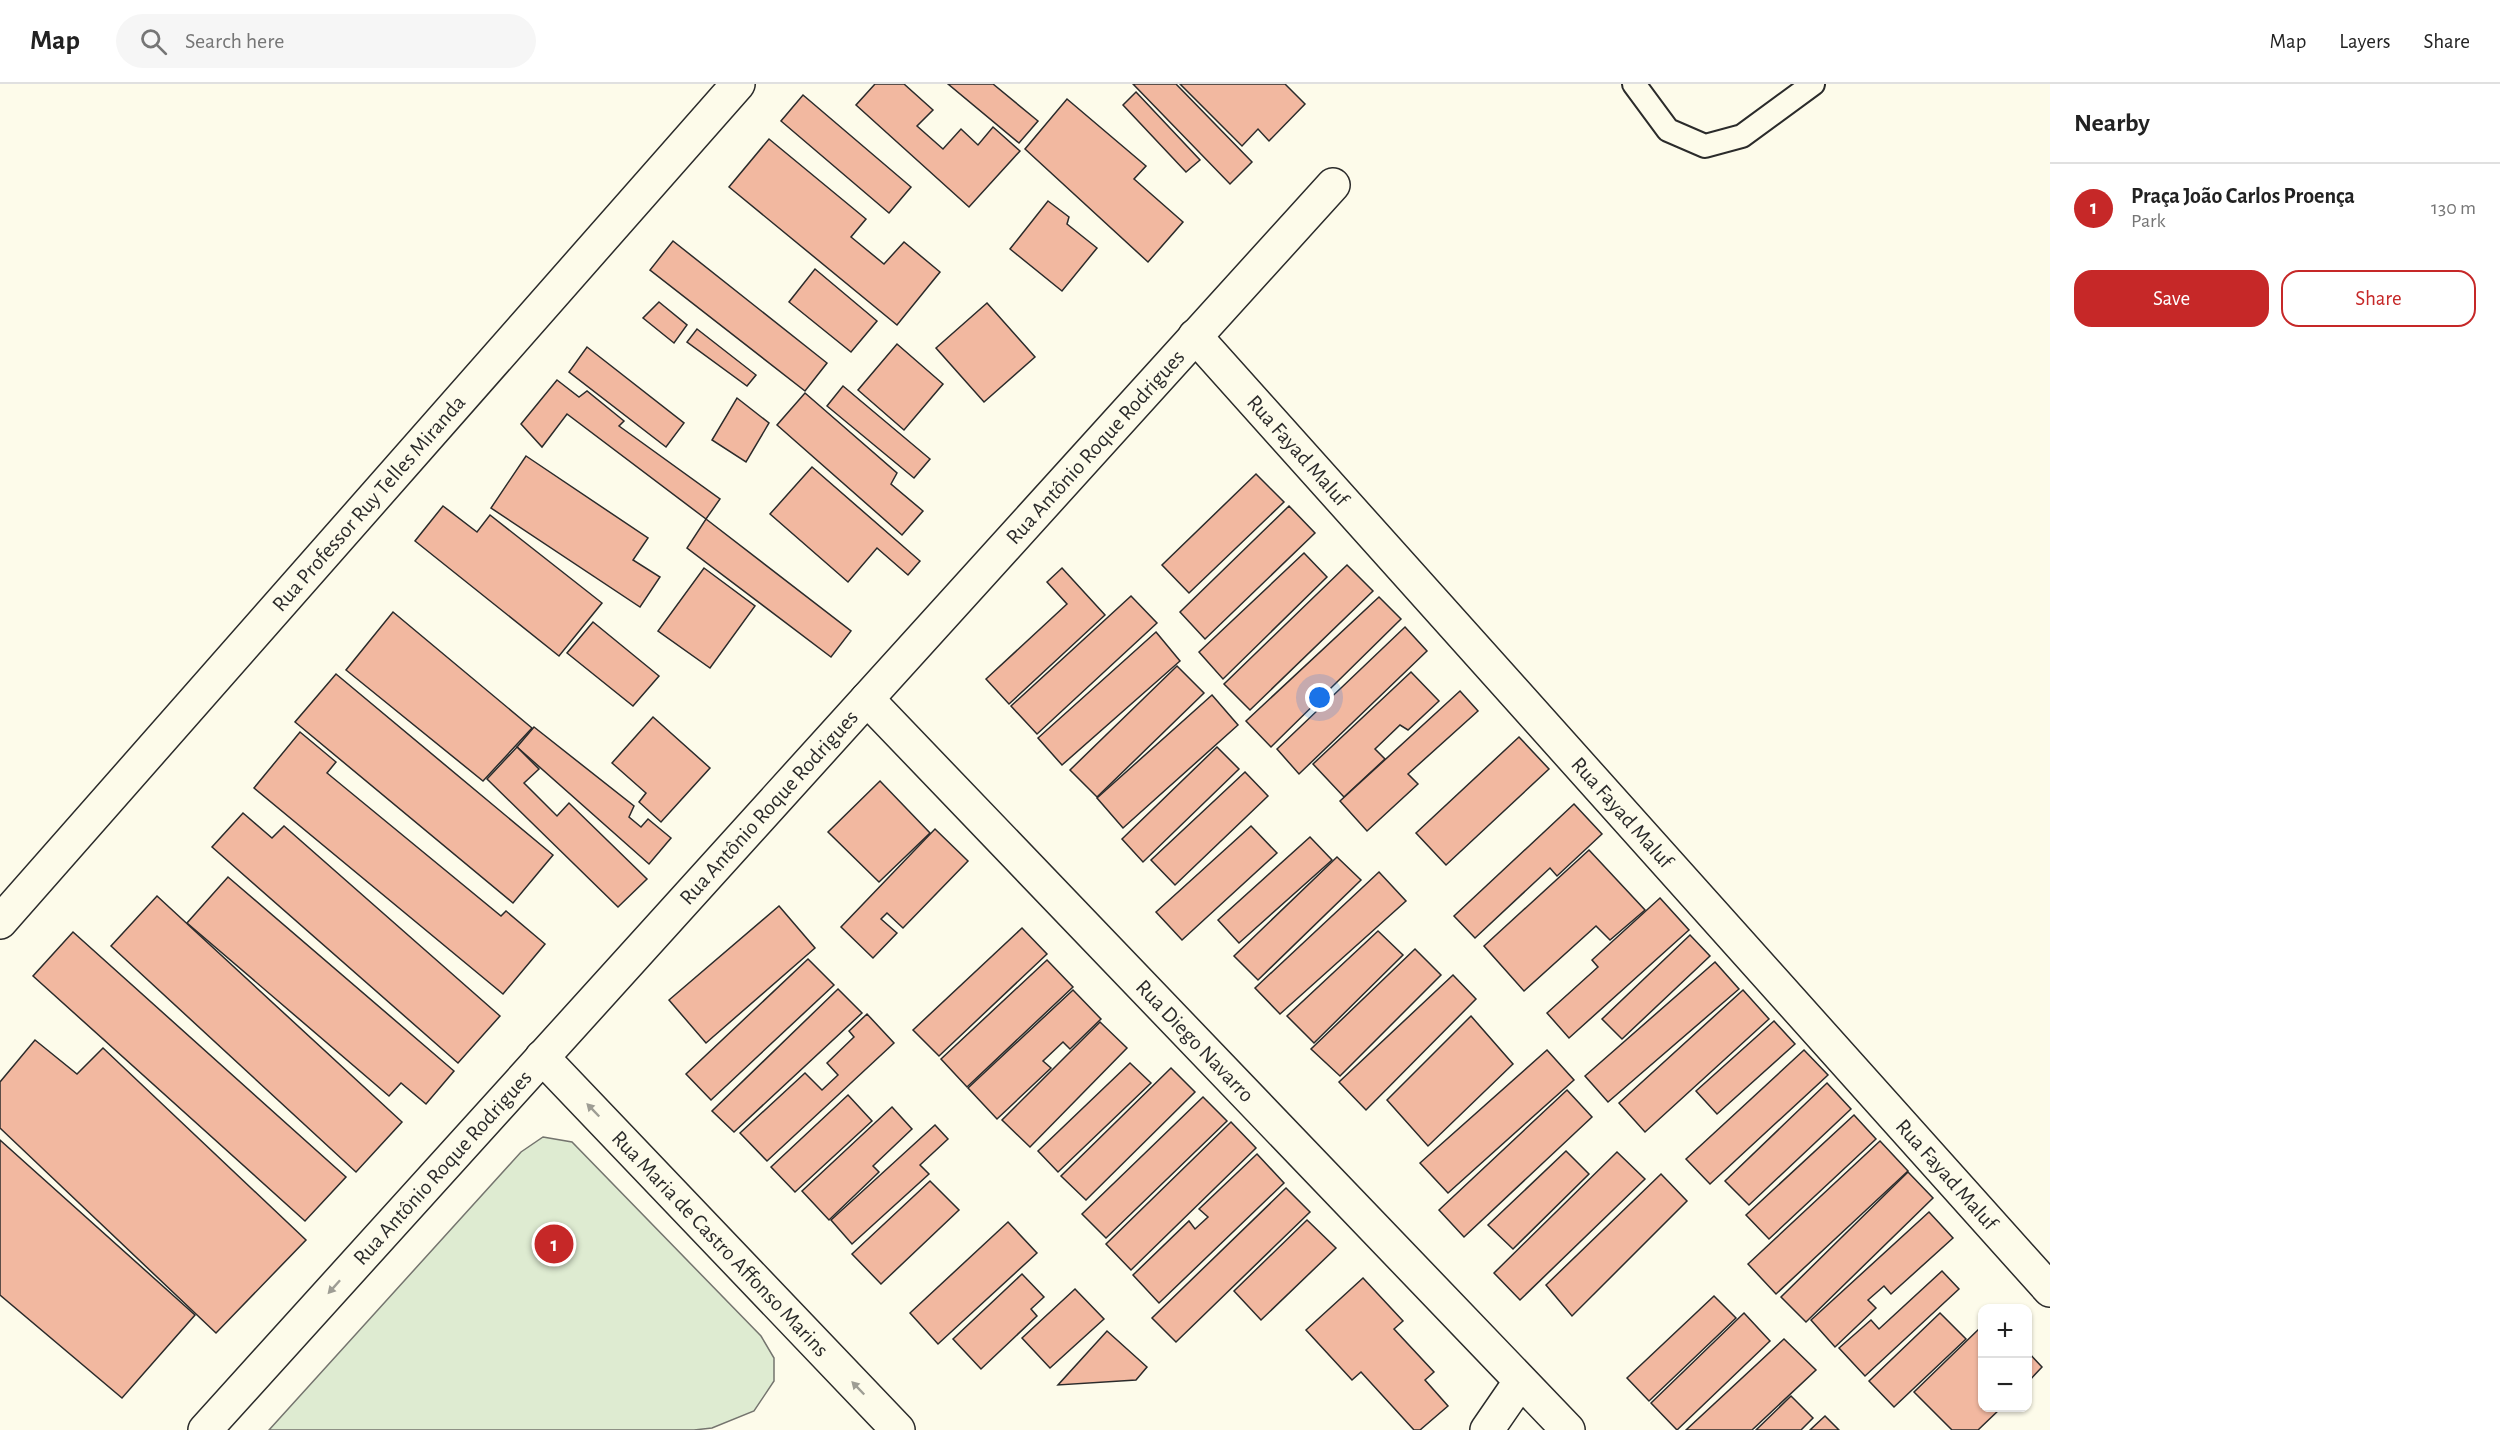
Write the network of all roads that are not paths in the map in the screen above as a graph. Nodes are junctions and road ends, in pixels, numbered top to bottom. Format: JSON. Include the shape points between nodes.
{"nodes":[{"id":1,"x":738,"y":84,"type":"edge"},
{"id":2,"x":1634,"y":84,"type":"edge"},
{"id":3,"x":1813,"y":84,"type":"edge"},
{"id":4,"x":1333,"y":185,"type":"dead end"},
{"id":5,"x":1196,"y":336,"type":"junction"},
{"id":6,"x":867,"y":699,"type":"junction"},
{"id":7,"x":0,"y":922,"type":"edge"},
{"id":8,"x":542,"y":1057,"type":"junction"},
{"id":9,"x":2050,"y":1290,"type":"edge"},
{"id":10,"x":1520,"y":1382,"type":"junction"},
{"id":11,"x":205,"y":1430,"type":"edge"},
{"id":12,"x":898,"y":1430,"type":"edge"},
{"id":13,"x":1487,"y":1430,"type":"edge"},
{"id":14,"x":1568,"y":1430,"type":"edge"}],
"edges":[{"from":1,"to":7,"type":"street","name":"Rua Professor Ruy Telles Miranda"},
{"from":2,"to":3,"type":"lane","via":[[1668,130],[1705,146],[1742,136]]},
{"from":4,"to":5,"type":"street","name":"Rua Antônio Roque Rodrigues"},
{"from":5,"to":6,"type":"street","name":"Rua Antônio Roque Rodrigues"},
{"from":5,"to":9,"type":"street","name":"Rua Fayad Maluf"},
{"from":6,"to":8,"type":"street","name":"Rua Antônio Roque Rodrigues"},
{"from":6,"to":10,"type":"street","name":"Rua Diego Navarro"},
{"from":8,"to":11,"type":"street","name":"Rua Antônio Roque Rodrigues","one_way":true},
{"from":12,"to":8,"type":"street","name":"Rua Maria de Castro Affonso Marins","one_way":true},
{"from":10,"to":13,"type":"street"},
{"from":10,"to":14,"type":"street","name":"Rua Diego Navarro"}]}
